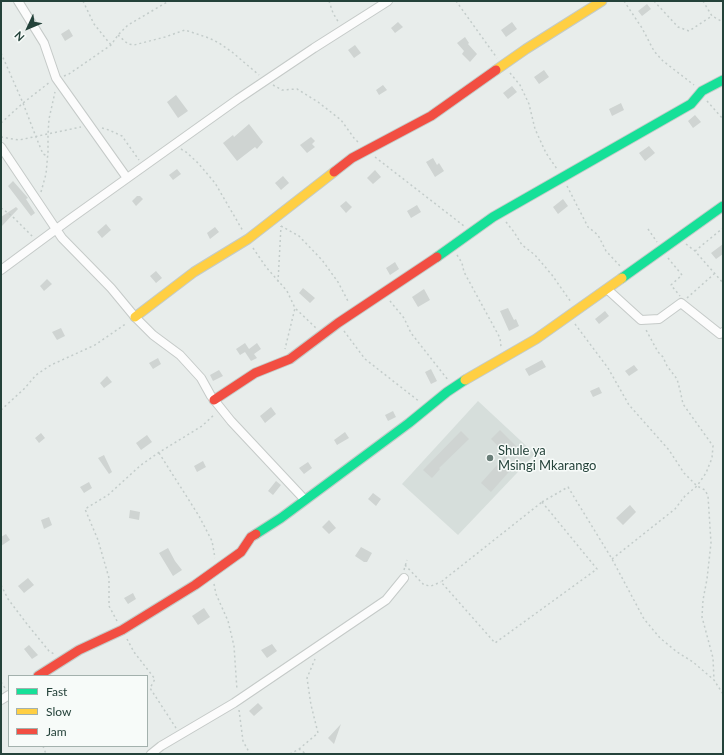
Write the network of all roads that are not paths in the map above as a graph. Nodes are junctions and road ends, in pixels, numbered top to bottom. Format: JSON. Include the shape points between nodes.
{"nodes":[{"id":1,"x":18,"y":1,"type":"edge"},
{"id":2,"x":388,"y":1,"type":"edge"},
{"id":3,"x":602,"y":1,"type":"edge"},
{"id":4,"x":723,"y":80,"type":"edge"},
{"id":5,"x":1,"y":147,"type":"edge"},
{"id":6,"x":127,"y":178,"type":"junction"},
{"id":7,"x":723,"y":206,"type":"edge"},
{"id":8,"x":57,"y":229,"type":"junction"},
{"id":9,"x":1,"y":270,"type":"edge"},
{"id":10,"x":607,"y":289,"type":"junction"},
{"id":11,"x":135,"y":317,"type":"junction"},
{"id":12,"x":723,"y":332,"type":"edge"},
{"id":13,"x":214,"y":400,"type":"junction"},
{"id":14,"x":305,"y":500,"type":"junction"},
{"id":15,"x":404,"y":578,"type":"road end"},
{"id":16,"x":40,"y":675,"type":"edge"},
{"id":17,"x":151,"y":754,"type":"edge"}],
"edges":[{"from":1,"to":6,"type":"street","via":[[44,43],[57,80]]},
{"from":2,"to":6,"type":"street","via":[[266,81]]},
{"from":3,"to":11,"type":"street","via":[[526,49],[431,116],[352,158],[248,238],[194,272]]},
{"from":4,"to":13,"type":"street","via":[[702,91],[691,104],[498,214],[338,322],[290,359],[255,374]]},
{"from":5,"to":8,"type":"street"},
{"from":6,"to":8,"type":"street"},
{"from":7,"to":10,"type":"street"},
{"from":8,"to":9,"type":"street"},
{"from":8,"to":11,"type":"street","via":[[62,238],[111,288]]},
{"from":10,"to":12,"type":"street","via":[[642,320],[659,319],[681,303],[720,334]]},
{"from":10,"to":14,"type":"street","via":[[536,339],[454,388]]},
{"from":11,"to":13,"type":"street","via":[[153,335],[180,355],[201,378]]},
{"from":13,"to":14,"type":"street"},
{"from":14,"to":16,"type":"street","via":[[251,537],[241,552],[195,585],[122,630],[79,650]]},
{"from":15,"to":17,"type":"street","via":[[386,600],[237,701]]}]}
